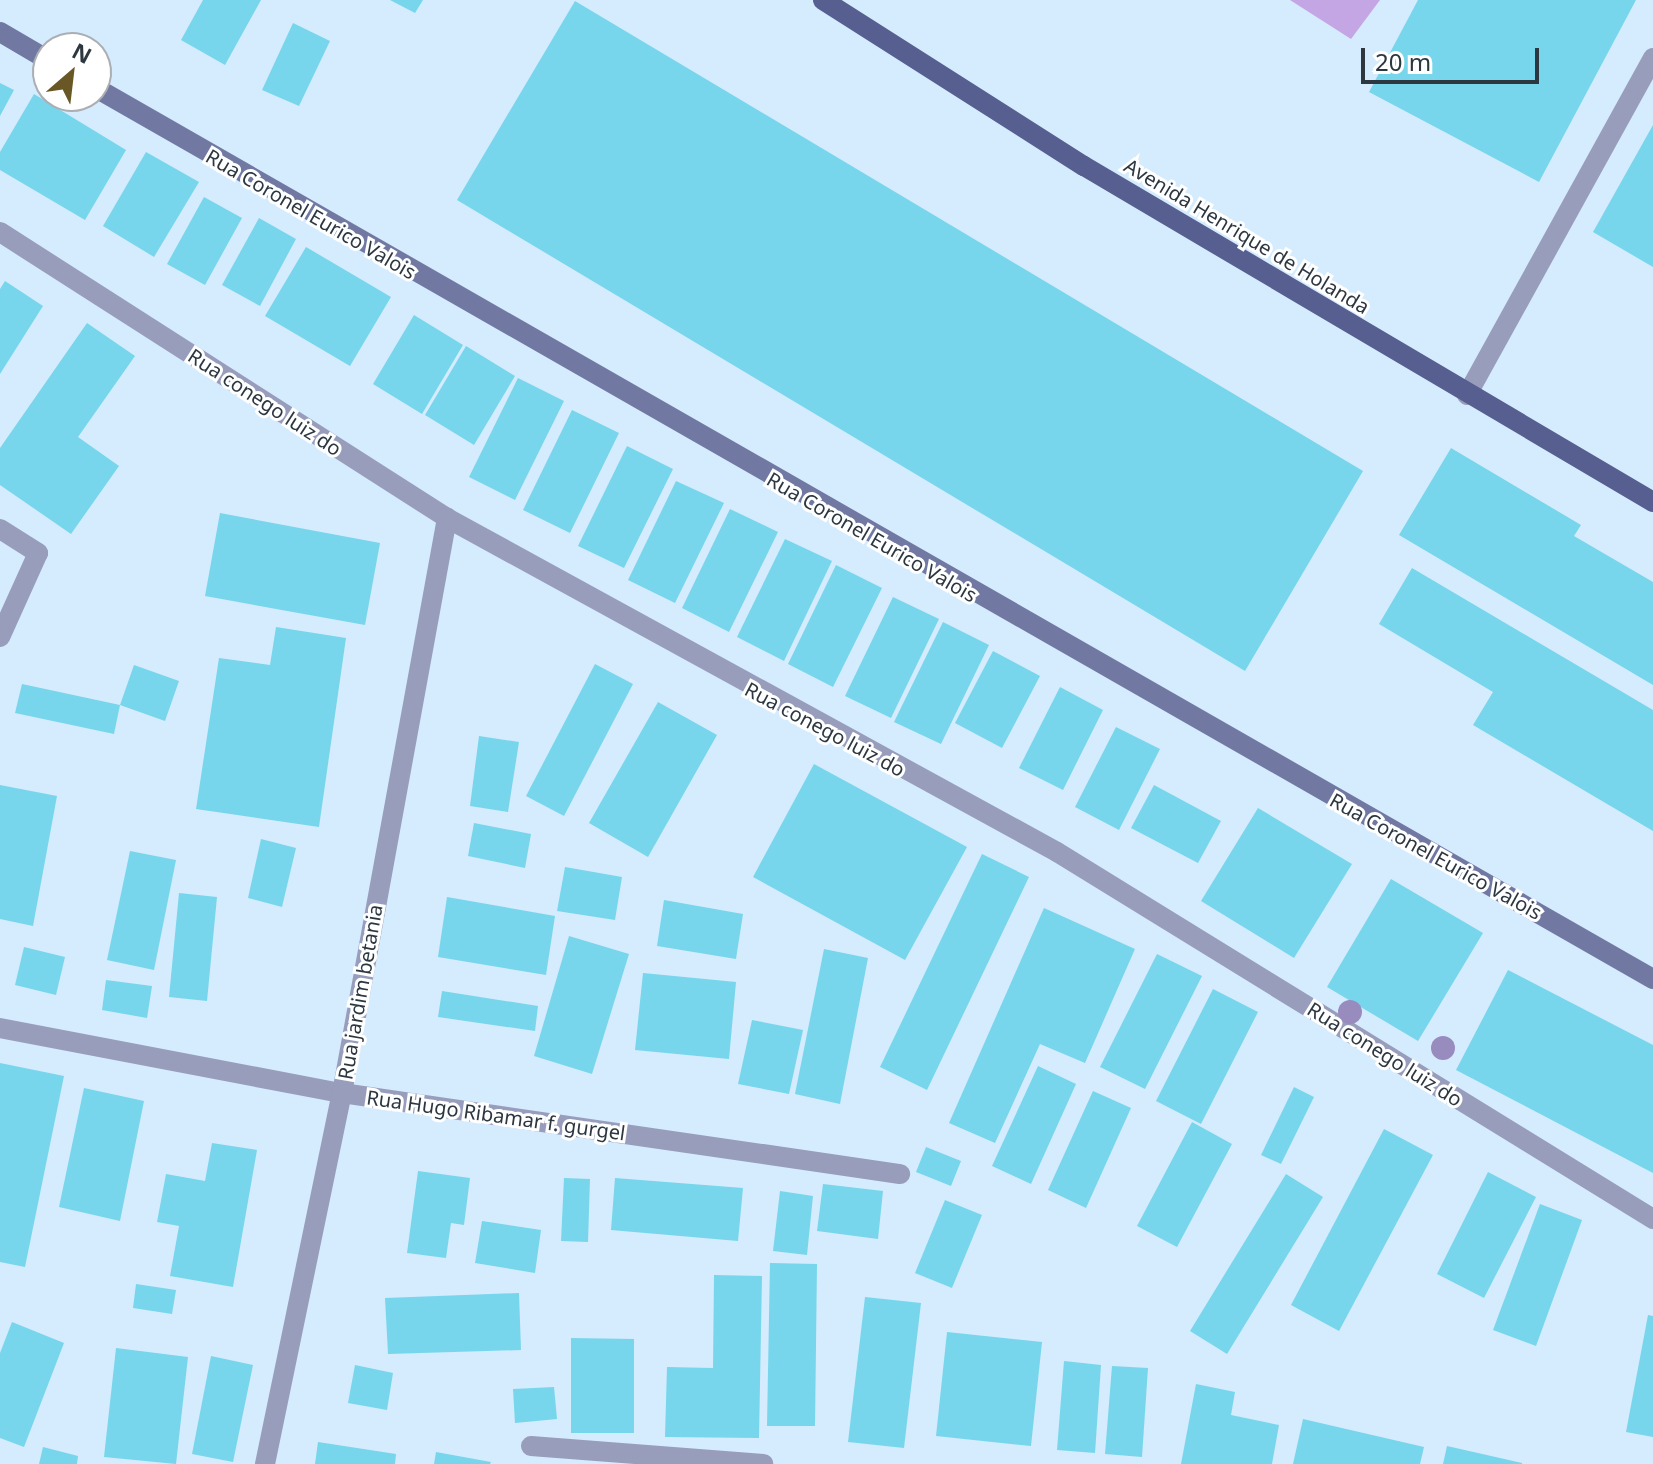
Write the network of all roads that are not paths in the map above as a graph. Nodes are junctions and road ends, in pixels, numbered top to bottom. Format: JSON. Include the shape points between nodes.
{"nodes":[{"id":1,"x":823,"y":0,"type":"edge"},
{"id":2,"x":0,"y":32,"type":"edge"},
{"id":3,"x":32,"y":51,"type":"edge"},
{"id":4,"x":1653,"y":58,"type":"edge"},
{"id":5,"x":112,"y":97,"type":"edge"},
{"id":6,"x":0,"y":232,"type":"edge"},
{"id":7,"x":1467,"y":395,"type":"junction"},
{"id":8,"x":1653,"y":502,"type":"edge"},
{"id":9,"x":447,"y":518,"type":"junction"},
{"id":10,"x":0,"y":529,"type":"edge"},
{"id":11,"x":0,"y":637,"type":"edge"},
{"id":12,"x":1653,"y":979,"type":"edge"},
{"id":13,"x":0,"y":1028,"type":"edge"},
{"id":14,"x":342,"y":1093,"type":"junction"},
{"id":15,"x":900,"y":1174,"type":"dead end"},
{"id":16,"x":1653,"y":1219,"type":"edge"},
{"id":17,"x":531,"y":1446,"type":"dead end"},
{"id":18,"x":265,"y":1464,"type":"edge"},
{"id":19,"x":763,"y":1464,"type":"edge"}],
"edges":[{"from":1,"to":7,"type":"main road","name":"Avenida Henrique de Holanda"},
{"from":2,"to":3,"type":"main road"},
{"from":4,"to":7,"type":"street"},
{"from":5,"to":12,"type":"main road","name":"Rua Coronel Eurico Valois","via":[[580,371]]},
{"from":6,"to":9,"type":"street","name":"Rua conego luiz do"},
{"from":7,"to":8,"type":"main road","name":"Avenida Henrique de Holanda"},
{"from":9,"to":14,"type":"street","name":"Rua jardim betania"},
{"from":9,"to":16,"type":"street","name":"Rua conego luiz do","via":[[1057,852]]},
{"from":10,"to":11,"type":"street","via":[[38,553]]},
{"from":13,"to":14,"type":"street","name":"Rua Hugo Ribamar f. gurgel"},
{"from":14,"to":15,"type":"street","name":"Rua Hugo Ribamar f. gurgel"},
{"from":14,"to":18,"type":"street","name":"Rua jardim betania"},
{"from":17,"to":19,"type":"street"}]}
